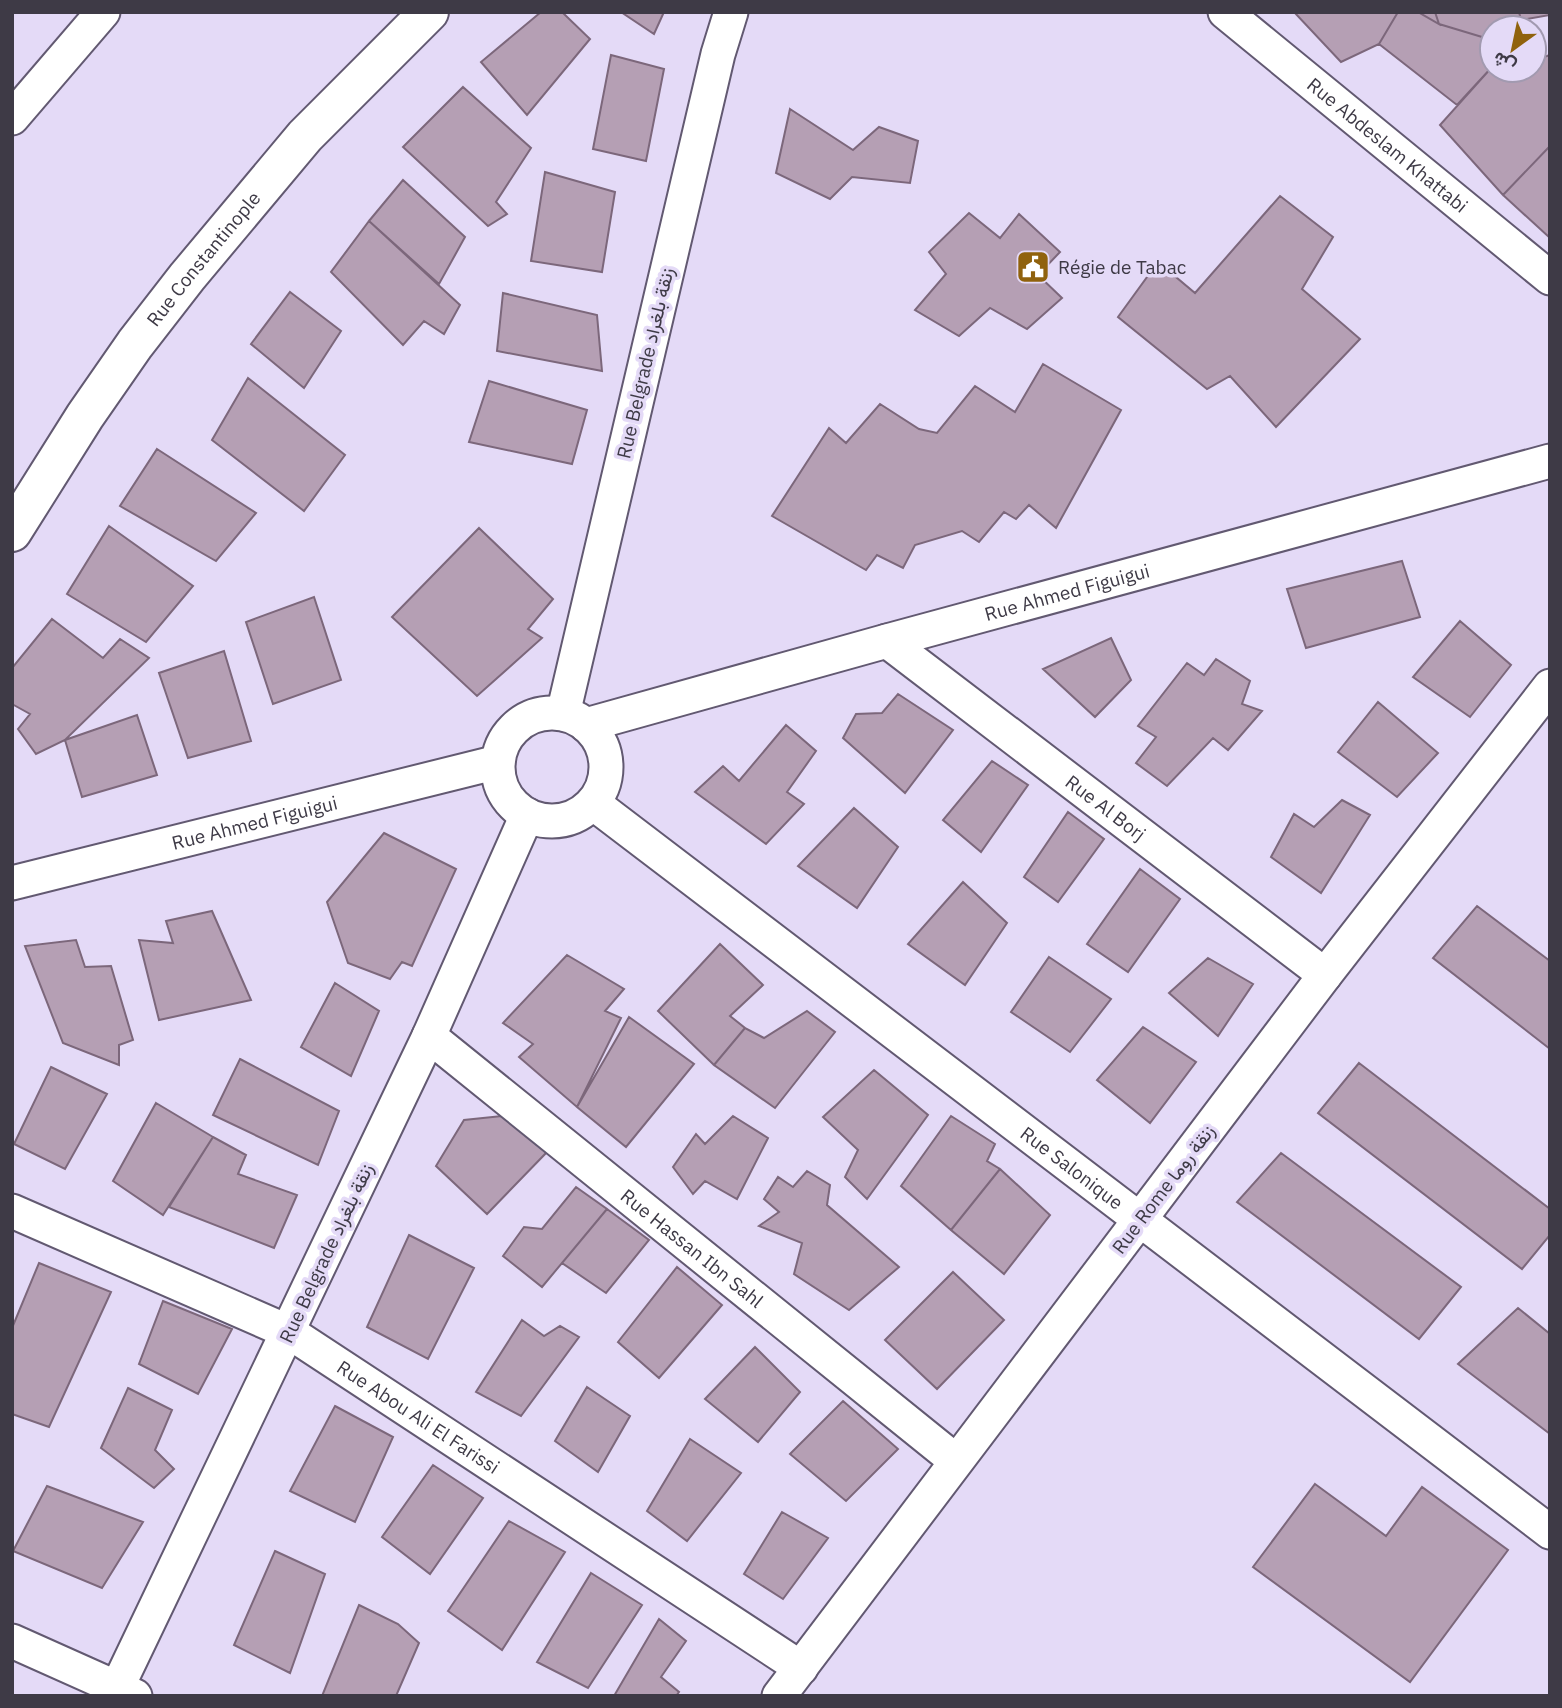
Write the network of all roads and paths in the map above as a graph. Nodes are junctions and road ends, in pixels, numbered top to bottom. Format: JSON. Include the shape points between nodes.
{"nodes":[{"id":1,"x":103,"y":12,"type":"edge"},
{"id":2,"x":429,"y":12,"type":"edge"},
{"id":3,"x":731,"y":12,"type":"edge"},
{"id":4,"x":1225,"y":12,"type":"edge"},
{"id":5,"x":12,"y":118,"type":"edge"},
{"id":6,"x":1550,"y":278,"type":"edge"},
{"id":7,"x":1550,"y":461,"type":"edge"},
{"id":8,"x":12,"y":532,"type":"edge"},
{"id":9,"x":887,"y":640,"type":"junction"},
{"id":10,"x":1547,"y":697,"type":"edge"},
{"id":11,"x":574,"y":720,"type":"junction"},
{"id":12,"x":498,"y":762,"type":"junction"},
{"id":13,"x":593,"y":803,"type":"junction"},
{"id":14,"x":527,"y":815,"type":"junction"},
{"id":15,"x":12,"y":883,"type":"edge"},
{"id":16,"x":1325,"y":975,"type":"junction"},
{"id":17,"x":429,"y":1036,"type":"junction"},
{"id":18,"x":12,"y":1211,"type":"edge"},
{"id":19,"x":1140,"y":1220,"type":"junction"},
{"id":20,"x":289,"y":1332,"type":"junction"},
{"id":21,"x":956,"y":1461,"type":"junction"},
{"id":22,"x":1550,"y":1532,"type":"edge"},
{"id":23,"x":12,"y":1641,"type":"edge"},
{"id":24,"x":801,"y":1668,"type":"junction"},
{"id":25,"x":126,"y":1692,"type":"edge"},
{"id":26,"x":779,"y":1696,"type":"edge"}],
"edges":[{"from":1,"to":5,"type":"street"},
{"from":2,"to":8,"type":"street","name":"Rue Constantinople","via":[[305,136],[187,277],[85,416]]},
{"from":3,"to":11,"type":"street","name":"Rue Belgrade زنقة بلغراد","via":[[718,54]]},
{"from":4,"to":6,"type":"street","name":"Rue Abdeslam Khattabi"},
{"from":7,"to":9,"type":"street","name":"Rue Ahmed Figuigui"},
{"from":9,"to":11,"type":"street","name":"Rue Ahmed Figuigui"},
{"from":9,"to":16,"type":"street","name":"Rue Al Borj"},
{"from":10,"to":16,"type":"street","name":"Rue Rome زنقة روما"},
{"from":11,"to":12,"type":"street","via":[[545,713],[520,723],[502,744]]},
{"from":11,"to":13,"type":"street","via":[[598,738],[606,762],[602,788]]},
{"from":12,"to":14,"type":"street","via":[[499,780],[507,797]]},
{"from":12,"to":15,"type":"street","name":"Rue Ahmed Figuigui"},
{"from":13,"to":14,"type":"street","via":[[563,820],[544,821]]},
{"from":13,"to":19,"type":"street","name":"Rue Salonique"},
{"from":14,"to":17,"type":"street","name":"Rue Belgrade زنقة بلغراد"},
{"from":16,"to":19,"type":"street","name":"Rue Rome زنقة روما"},
{"from":17,"to":20,"type":"street","name":"Rue Belgrade زنقة بلغراد"},
{"from":17,"to":21,"type":"street","name":"Rue Hassan Ibn Sahl"},
{"from":18,"to":20,"type":"street","name":"Rue Abou Ali El Farissi"},
{"from":19,"to":21,"type":"street","name":"Rue Rome زنقة روما"},
{"from":19,"to":22,"type":"street","name":"Rue Salonique"},
{"from":20,"to":24,"type":"street","name":"Rue Abou Ali El Farissi"},
{"from":20,"to":25,"type":"street","name":"Rue Belgrade زنقة بلغراد"},
{"from":21,"to":24,"type":"street","name":"Rue Rome زنقة روما"},
{"from":23,"to":25,"type":"street"},
{"from":24,"to":26,"type":"street","name":"Rue Rome زنقة روما"}]}
